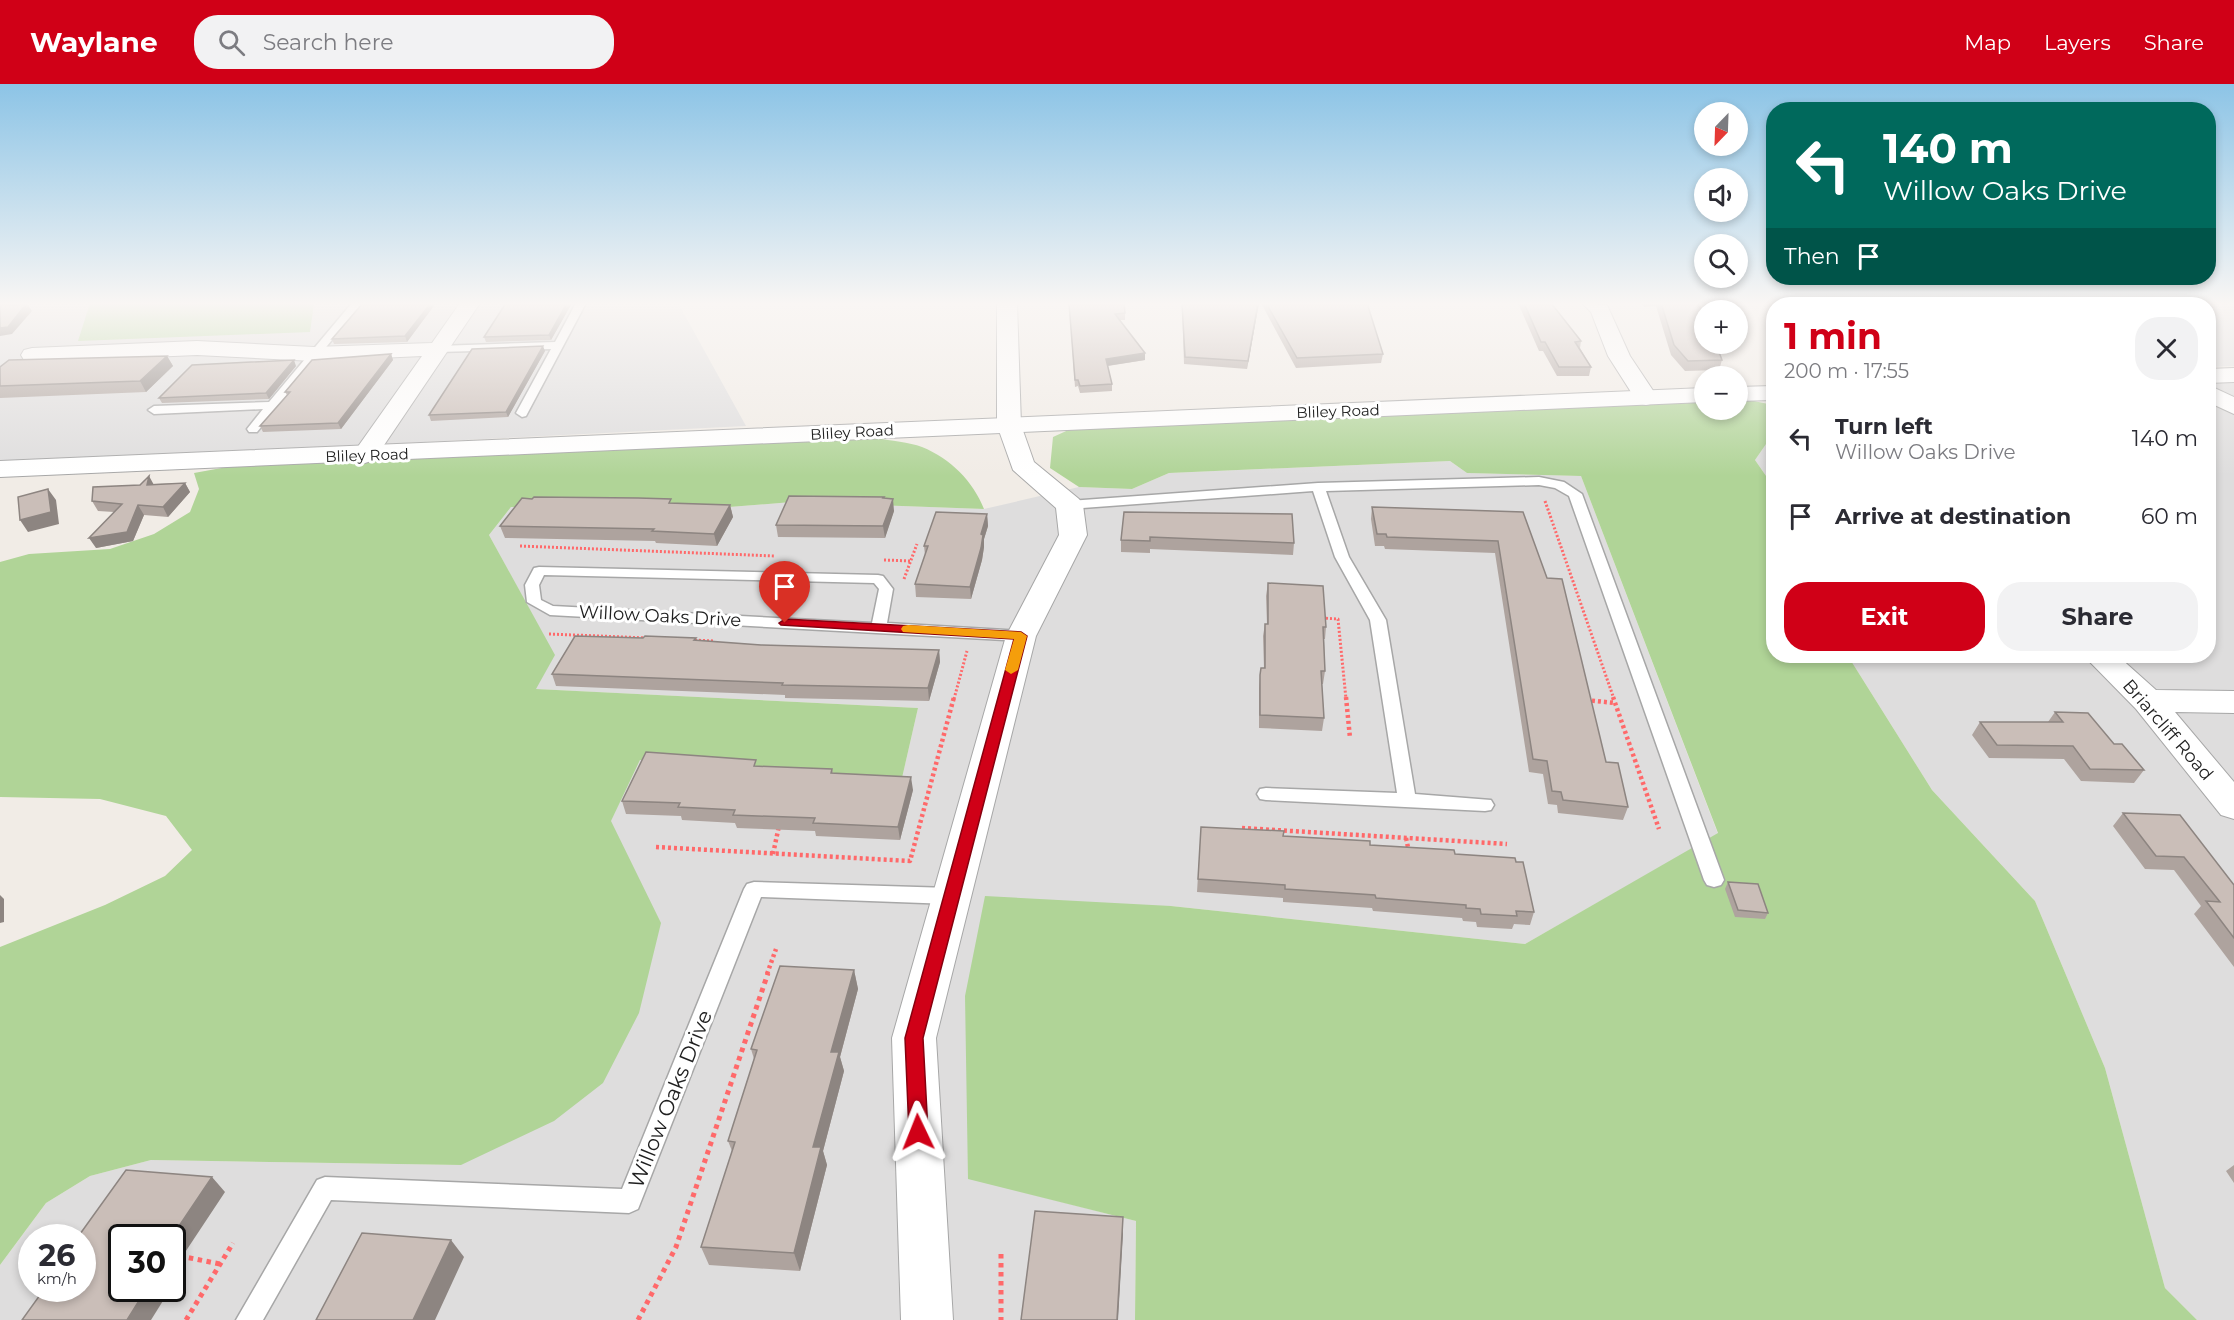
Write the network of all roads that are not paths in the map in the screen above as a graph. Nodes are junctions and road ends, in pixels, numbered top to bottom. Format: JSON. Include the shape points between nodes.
{"nodes":[{"id":1,"x":309,"y":361,"type":"edge"},
{"id":2,"x":430,"y":361,"type":"edge"},
{"id":3,"x":550,"y":361,"type":"edge"},
{"id":4,"x":1008,"y":361,"type":"edge"},
{"id":5,"x":1622,"y":361,"type":"edge"},
{"id":6,"x":2234,"y":375,"type":"edge"},
{"id":7,"x":2216,"y":376,"type":"edge"},
{"id":8,"x":1766,"y":393,"type":"edge"},
{"id":9,"x":1748,"y":394,"type":"edge"},
{"id":10,"x":1694,"y":396,"type":"edge"},
{"id":11,"x":2216,"y":397,"type":"edge"},
{"id":12,"x":1646,"y":398,"type":"junction"},
{"id":13,"x":273,"y":405,"type":"junction"},
{"id":14,"x":2234,"y":407,"type":"edge"},
{"id":15,"x":154,"y":410,"type":"dead end"},
{"id":16,"x":522,"y":413,"type":"dead end"},
{"id":17,"x":1010,"y":425,"type":"junction"},
{"id":18,"x":253,"y":429,"type":"dead end"},
{"id":19,"x":365,"y":455,"type":"junction"},
{"id":20,"x":0,"y":469,"type":"edge"},
{"id":21,"x":1318,"y":487,"type":"junction"},
{"id":22,"x":1069,"y":505,"type":"junction"},
{"id":23,"x":879,"y":628,"type":"junction"},
{"id":24,"x":1021,"y":636,"type":"junction"},
{"id":25,"x":2107,"y":663,"type":"edge"},
{"id":26,"x":2148,"y":701,"type":"junction"},
{"id":27,"x":2234,"y":702,"type":"edge"},
{"id":28,"x":1266,"y":794,"type":"dead end"},
{"id":29,"x":1407,"y":800,"type":"junction"},
{"id":30,"x":1485,"y":805,"type":"dead end"},
{"id":31,"x":2234,"y":806,"type":"edge"},
{"id":32,"x":1714,"y":880,"type":"dead end"},
{"id":33,"x":950,"y":896,"type":"junction"},
{"id":34,"x":249,"y":1320,"type":"edge"},
{"id":35,"x":927,"y":1320,"type":"edge"}],
"edges":[{"from":1,"to":13,"type":"lane"},
{"from":2,"to":19,"type":"street"},
{"from":3,"to":16,"type":"lane"},
{"from":4,"to":17,"type":"street"},
{"from":5,"to":12,"type":"street"},
{"from":6,"to":7,"type":"street"},
{"from":8,"to":9,"type":"street"},
{"from":10,"to":12,"type":"street","name":"Bliley Road"},
{"from":11,"to":14,"type":"street"},
{"from":12,"to":17,"type":"street","name":"Bliley Road"},
{"from":13,"to":15,"type":"lane"},
{"from":13,"to":18,"type":"lane"},
{"from":17,"to":19,"type":"street","name":"Bliley Road"},
{"from":17,"to":22,"type":"street","via":[[1022,465]]},
{"from":19,"to":20,"type":"street","name":"Bliley Road"},
{"from":21,"to":22,"type":"lane"},
{"from":21,"to":29,"type":"lane","via":[[1342,557],[1378,620]]},
{"from":21,"to":32,"type":"lane","via":[[1539,481],[1559,484],[1575,494]]},
{"from":22,"to":24,"type":"street","via":[[1073,535]]},
{"from":23,"to":23,"type":"lane","name":"Willow Oaks Drive","via":[[550,610],[534,602],[532,585],[539,571],[878,579],[886,589]]},
{"from":23,"to":24,"type":"lane","name":"Willow Oaks Drive"},
{"from":24,"to":33,"type":"street"},
{"from":25,"to":26,"type":"street","name":"Briarcliff Road"},
{"from":26,"to":27,"type":"street"},
{"from":26,"to":31,"type":"street","name":"Briarcliff Road"},
{"from":28,"to":29,"type":"lane"},
{"from":29,"to":30,"type":"lane"},
{"from":33,"to":34,"type":"lane","name":"Willow Oaks Drive","via":[[754,889],[629,1201],[325,1188]]},
{"from":33,"to":35,"type":"street","via":[[914,1038]]}]}
